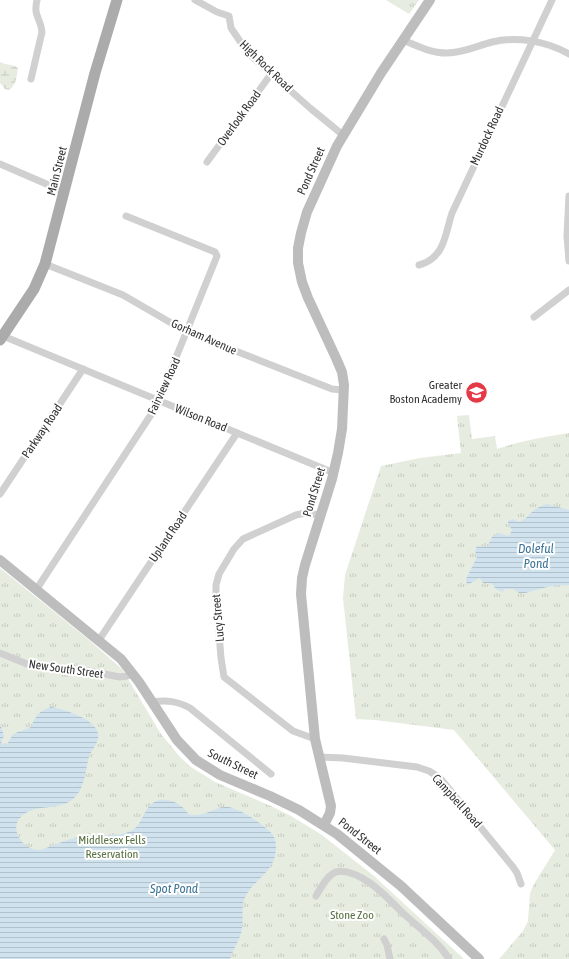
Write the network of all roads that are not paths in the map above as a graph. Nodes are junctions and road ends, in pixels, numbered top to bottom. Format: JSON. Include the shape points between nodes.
{"nodes":[{"id":1,"x":37,"y":0,"type":"edge"},
{"id":2,"x":117,"y":0,"type":"edge"},
{"id":3,"x":194,"y":0,"type":"edge"},
{"id":4,"x":430,"y":0,"type":"edge"},
{"id":5,"x":552,"y":0,"type":"edge"},
{"id":6,"x":403,"y":40,"type":"junction"},
{"id":7,"x":532,"y":41,"type":"junction"},
{"id":8,"x":569,"y":54,"type":"edge"},
{"id":9,"x":271,"y":74,"type":"junction"},
{"id":10,"x":31,"y":79,"type":"dead end"},
{"id":11,"x":343,"y":135,"type":"junction"},
{"id":12,"x":207,"y":162,"type":"dead end"},
{"id":13,"x":0,"y":164,"type":"edge"},
{"id":14,"x":65,"y":192,"type":"junction"},
{"id":15,"x":569,"y":196,"type":"edge"},
{"id":16,"x":126,"y":216,"type":"dead end"},
{"id":17,"x":569,"y":261,"type":"edge"},
{"id":18,"x":45,"y":264,"type":"junction"},
{"id":19,"x":419,"y":265,"type":"dead end"},
{"id":20,"x":569,"y":290,"type":"edge"},
{"id":21,"x":534,"y":317,"type":"dead end"},
{"id":22,"x":187,"y":332,"type":"junction"},
{"id":23,"x":1,"y":338,"type":"edge"},
{"id":24,"x":83,"y":369,"type":"junction"},
{"id":25,"x":344,"y":390,"type":"junction"},
{"id":26,"x":159,"y":401,"type":"junction"},
{"id":27,"x":237,"y":433,"type":"junction"},
{"id":28,"x":334,"y":472,"type":"junction"},
{"id":29,"x":0,"y":494,"type":"edge"},
{"id":30,"x":320,"y":515,"type":"junction"},
{"id":31,"x":0,"y":560,"type":"edge"},
{"id":32,"x":36,"y":590,"type":"junction"},
{"id":33,"x":99,"y":640,"type":"junction"},
{"id":34,"x":0,"y":653,"type":"edge"},
{"id":35,"x":133,"y":673,"type":"junction"},
{"id":36,"x":152,"y":702,"type":"junction"},
{"id":37,"x":315,"y":739,"type":"junction"},
{"id":38,"x":319,"y":757,"type":"junction"},
{"id":39,"x":271,"y":774,"type":"dead end"},
{"id":40,"x":324,"y":825,"type":"junction"},
{"id":41,"x":521,"y":884,"type":"dead end"},
{"id":42,"x":316,"y":896,"type":"dead end"},
{"id":43,"x":384,"y":939,"type":"dead end"},
{"id":44,"x":390,"y":959,"type":"edge"},
{"id":45,"x":449,"y":959,"type":"edge"},
{"id":46,"x":479,"y":959,"type":"edge"}],
"edges":[{"from":1,"to":10,"type":"street","via":[[35,13],[42,32]]},
{"from":2,"to":14,"type":"main road","name":"Main Street","via":[[95,73]]},
{"from":3,"to":9,"type":"street","name":"High Rock Road","via":[[229,16],[230,28],[237,39]]},
{"from":4,"to":6,"type":"street","name":"Pond Street"},
{"from":5,"to":7,"type":"street","name":"Murdock Road"},
{"from":6,"to":7,"type":"street","via":[[428,50],[448,53],[466,51],[502,40]]},
{"from":6,"to":11,"type":"street","name":"Pond Street"},
{"from":7,"to":8,"type":"street"},
{"from":7,"to":19,"type":"street","name":"Murdock Road","via":[[452,212],[442,246],[436,256]]},
{"from":9,"to":11,"type":"street","name":"High Rock Road"},
{"from":9,"to":12,"type":"street","name":"Overlook Road"},
{"from":11,"to":25,"type":"street","name":"Pond Street","via":[[308,212],[298,254],[302,282],[338,362]]},
{"from":13,"to":14,"type":"street"},
{"from":14,"to":18,"type":"main road","name":"Main Street"},
{"from":15,"to":17,"type":"street"},
{"from":16,"to":22,"type":"street","name":"Fairview Road","via":[[217,253]]},
{"from":18,"to":22,"type":"street","name":"Gorham Avenue","via":[[123,295]]},
{"from":18,"to":23,"type":"main road","name":"Main Street","via":[[34,289]]},
{"from":20,"to":21,"type":"street"},
{"from":22,"to":25,"type":"street","name":"Gorham Avenue","via":[[333,390]]},
{"from":22,"to":26,"type":"street","name":"Fairview Road"},
{"from":23,"to":24,"type":"street","name":"Wilson Road"},
{"from":24,"to":26,"type":"street","name":"Wilson Road"},
{"from":24,"to":29,"type":"street","name":"Parkway Road"},
{"from":25,"to":28,"type":"street","name":"Pond Street","via":[[341,438]]},
{"from":26,"to":27,"type":"street","name":"Wilson Road"},
{"from":26,"to":32,"type":"street","name":"Fairview Road"},
{"from":27,"to":28,"type":"street","name":"Wilson Road"},
{"from":27,"to":33,"type":"street","name":"Upland Road"},
{"from":28,"to":30,"type":"street","name":"Pond Street"},
{"from":30,"to":37,"type":"street","name":"Pond Street","via":[[305,565],[301,594]]},
{"from":30,"to":37,"type":"street","name":"Lucy Street","via":[[296,515],[243,539],[220,571],[216,585],[224,677],[293,731]]},
{"from":31,"to":32,"type":"street","name":"South Street"},
{"from":32,"to":33,"type":"street","name":"South Street"},
{"from":33,"to":35,"type":"street","name":"South Street"},
{"from":34,"to":35,"type":"street","name":"New South Street","via":[[40,667],[83,670],[121,677]]},
{"from":35,"to":36,"type":"street","name":"South Street"},
{"from":36,"to":39,"type":"street","name":"South Street","via":[[170,701],[190,708]]},
{"from":36,"to":40,"type":"street","name":"South Street","via":[[177,740],[201,763],[224,777],[292,807]]},
{"from":37,"to":38,"type":"street","name":"Pond Street"},
{"from":38,"to":40,"type":"street","name":"Pond Street","via":[[331,806]]},
{"from":38,"to":41,"type":"street","name":"Campbell Road","via":[[417,767],[433,773],[440,778],[513,867]]},
{"from":40,"to":46,"type":"street","name":"Pond Street","via":[[401,886]]},
{"from":42,"to":45,"type":"street","via":[[335,873],[344,872],[360,877],[382,893],[437,944]]},
{"from":43,"to":44,"type":"street"}]}
